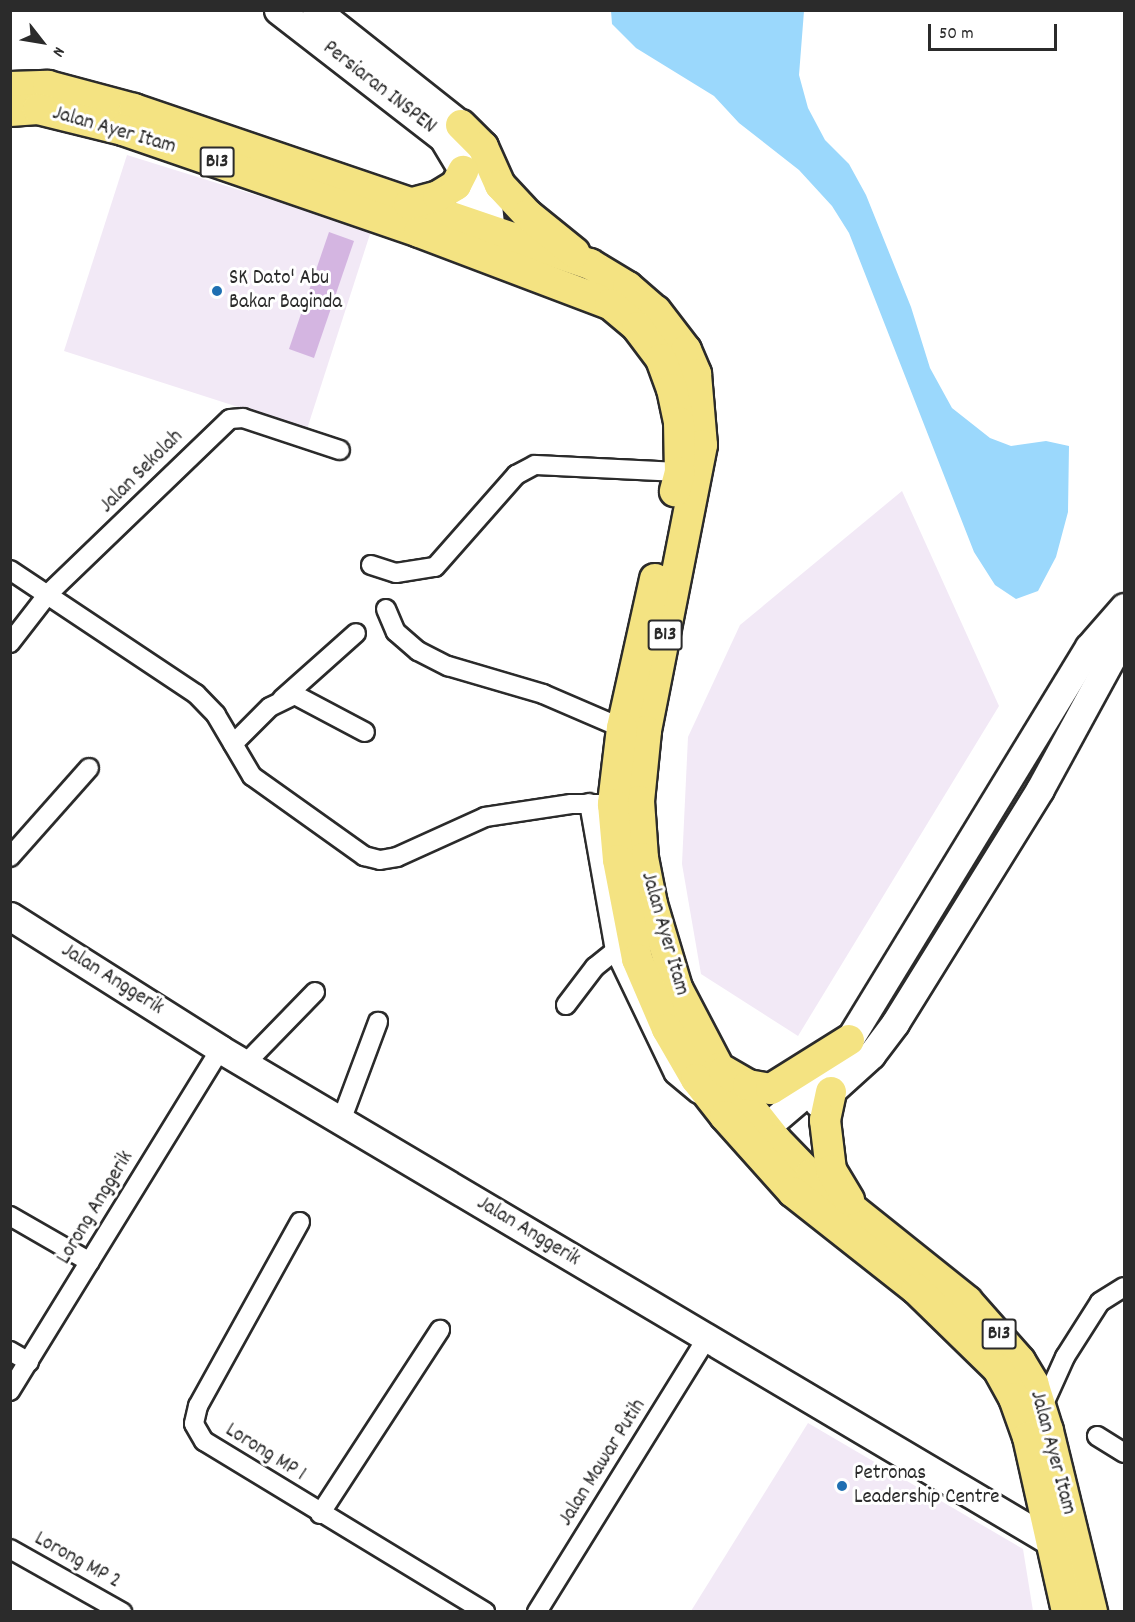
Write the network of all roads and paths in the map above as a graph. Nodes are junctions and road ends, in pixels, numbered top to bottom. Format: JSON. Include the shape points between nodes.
{"nodes":[{"id":1,"x":278,"y":10,"type":"edge"},
{"id":2,"x":316,"y":10,"type":"edge"},
{"id":3,"x":10,"y":87,"type":"edge"},
{"id":4,"x":10,"y":111,"type":"edge"},
{"id":5,"x":461,"y":125,"type":"junction"},
{"id":6,"x":463,"y":171,"type":"junction"},
{"id":7,"x":409,"y":204,"type":"junction"},
{"id":8,"x":477,"y":240,"type":"junction"},
{"id":9,"x":590,"y":264,"type":"junction"},
{"id":10,"x":340,"y":450,"type":"dead end"},
{"id":11,"x":680,"y":472,"type":"junction"},
{"id":12,"x":372,"y":565,"type":"dead end"},
{"id":13,"x":10,"y":570,"type":"edge"},
{"id":14,"x":48,"y":594,"type":"junction"},
{"id":15,"x":1125,"y":607,"type":"edge"},
{"id":16,"x":386,"y":609,"type":"dead end"},
{"id":17,"x":356,"y":633,"type":"dead end"},
{"id":18,"x":1125,"y":635,"type":"edge"},
{"id":19,"x":10,"y":643,"type":"edge"},
{"id":20,"x":282,"y":699,"type":"junction"},
{"id":21,"x":622,"y":728,"type":"junction"},
{"id":22,"x":365,"y":732,"type":"dead end"},
{"id":23,"x":233,"y":744,"type":"junction"},
{"id":24,"x":89,"y":768,"type":"dead end"},
{"id":25,"x":1013,"y":775,"type":"junction"},
{"id":26,"x":1040,"y":789,"type":"junction"},
{"id":27,"x":601,"y":804,"type":"junction"},
{"id":28,"x":10,"y":857,"type":"edge"},
{"id":29,"x":10,"y":916,"type":"edge"},
{"id":30,"x":615,"y":951,"type":"junction"},
{"id":31,"x":315,"y":992,"type":"dead end"},
{"id":32,"x":566,"y":1005,"type":"dead end"},
{"id":33,"x":378,"y":1022,"type":"dead end"},
{"id":34,"x":849,"y":1040,"type":"junction"},
{"id":35,"x":220,"y":1048,"type":"junction"},
{"id":36,"x":246,"y":1063,"type":"junction"},
{"id":37,"x":719,"y":1068,"type":"junction"},
{"id":38,"x":831,"y":1092,"type":"junction"},
{"id":39,"x":725,"y":1116,"type":"junction"},
{"id":40,"x":341,"y":1121,"type":"junction"},
{"id":41,"x":766,"y":1139,"type":"junction"},
{"id":42,"x":859,"y":1215,"type":"junction"},
{"id":43,"x":10,"y":1216,"type":"edge"},
{"id":44,"x":300,"y":1222,"type":"dead end"},
{"id":45,"x":90,"y":1262,"type":"junction"},
{"id":46,"x":1125,"y":1287,"type":"edge"},
{"id":47,"x":440,"y":1330,"type":"dead end"},
{"id":48,"x":707,"y":1338,"type":"junction"},
{"id":49,"x":10,"y":1351,"type":"edge"},
{"id":50,"x":1065,"y":1356,"type":"junction"},
{"id":51,"x":1020,"y":1361,"type":"junction"},
{"id":52,"x":29,"y":1362,"type":"junction"},
{"id":53,"x":10,"y":1391,"type":"edge"},
{"id":54,"x":1042,"y":1408,"type":"junction"},
{"id":55,"x":1096,"y":1436,"type":"dead end"},
{"id":56,"x":1125,"y":1453,"type":"edge"},
{"id":57,"x":320,"y":1514,"type":"junction"},
{"id":58,"x":1050,"y":1541,"type":"junction"},
{"id":59,"x":10,"y":1549,"type":"edge"},
{"id":60,"x":122,"y":1611,"type":"edge"},
{"id":61,"x":485,"y":1611,"type":"edge"},
{"id":62,"x":537,"y":1611,"type":"edge"},
{"id":63,"x":1067,"y":1611,"type":"edge"},
{"id":64,"x":1092,"y":1611,"type":"edge"}],
"edges":[{"from":1,"to":6,"type":"street","name":"Persiaran INSPEN","via":[[443,138]]},
{"from":2,"to":5,"type":"street","name":"Persiaran INSPEN"},
{"from":3,"to":7,"type":"main road","name":"Jalan Ayer Itam","number":"B13","via":[[48,86],[134,108]]},
{"from":4,"to":8,"type":"main road","name":"Jalan Ayer Itam","number":"B13","via":[[38,109],[123,129],[419,232]]},
{"from":5,"to":8,"type":"street","name":"Persiaran INSPEN","via":[[484,169]]},
{"from":5,"to":9,"type":"main road","via":[[483,147],[500,185],[520,207]]},
{"from":6,"to":7,"type":"main road","via":[[456,184],[438,196]]},
{"from":6,"to":8,"type":"street","name":"Persiaran INSPEN"},
{"from":7,"to":8,"type":"main road","number":"B13"},
{"from":8,"to":9,"type":"main road","name":"Jalan Ayer Itam","number":"B13"},
{"from":8,"to":11,"type":"main road","name":"Jalan Ayer Itam","number":"B13","via":[[610,304],[637,327],[661,359],[672,389],[679,422]]},
{"from":9,"to":37,"type":"main road","name":"Jalan Ayer Itam","number":"B13","via":[[628,287],[656,311],[686,350],[696,374],[701,405],[702,445],[646,731],[639,801],[646,869],[674,978],[691,1020]]},
{"from":10,"to":14,"type":"street","name":"Jalan Sekolah","via":[[243,418],[230,419]]},
{"from":11,"to":12,"type":"street","via":[[535,465],[516,475],[435,567],[396,573]]},
{"from":11,"to":21,"type":"main road","name":"Jalan Ayer Itam","number":"B13"},
{"from":13,"to":14,"type":"street"},
{"from":14,"to":19,"type":"street","name":"Jalan Sekolah"},
{"from":14,"to":23,"type":"street","via":[[196,694],[216,715]]},
{"from":15,"to":25,"type":"street","via":[[1089,647]]},
{"from":16,"to":21,"type":"street","via":[[396,632],[418,651],[448,666],[543,694]]},
{"from":17,"to":20,"type":"street"},
{"from":18,"to":26,"type":"street"},
{"from":20,"to":22,"type":"street","via":[[304,697]]},
{"from":20,"to":23,"type":"street"},
{"from":21,"to":27,"type":"main road","name":"Jalan Ayer Itam","number":"B13"},
{"from":23,"to":27,"type":"street","via":[[252,776],[364,856],[380,860],[397,857],[485,817]]},
{"from":24,"to":28,"type":"street"},
{"from":25,"to":26,"type":"street"},
{"from":25,"to":34,"type":"street"},
{"from":26,"to":38,"type":"street","via":[[895,1023],[872,1055]]},
{"from":27,"to":30,"type":"street"},
{"from":27,"to":39,"type":"main road","name":"Jalan Ayer Itam","number":"B13","via":[[618,860],[637,959],[667,1029],[696,1079]]},
{"from":29,"to":35,"type":"street","name":"Jalan Anggerik"},
{"from":30,"to":32,"type":"street","via":[[595,967]]},
{"from":30,"to":39,"type":"street","via":[[674,1074]]},
{"from":31,"to":36,"type":"street"},
{"from":33,"to":40,"type":"street"},
{"from":34,"to":37,"type":"main road","via":[[771,1089],[747,1085]]},
{"from":34,"to":41,"type":"street","via":[[821,1080]]},
{"from":35,"to":36,"type":"street","name":"Jalan Anggerik"},
{"from":35,"to":45,"type":"street","name":"Lorong Anggerik"},
{"from":36,"to":40,"type":"street","name":"Jalan Anggerik"},
{"from":37,"to":41,"type":"main road","name":"Jalan Ayer Itam","number":"B13"},
{"from":38,"to":41,"type":"street"},
{"from":38,"to":42,"type":"main road","via":[[825,1120],[831,1170]]},
{"from":39,"to":41,"type":"main road","number":"B13"},
{"from":40,"to":48,"type":"street","name":"Jalan Anggerik"},
{"from":41,"to":42,"type":"main road","name":"Jalan Ayer Itam","number":"B13"},
{"from":41,"to":58,"type":"main road","name":"Jalan Ayer Itam","number":"B13","via":[[793,1192],[925,1297],[998,1369],[1028,1437]]},
{"from":42,"to":51,"type":"main road","name":"Jalan Ayer Itam","number":"B13","via":[[967,1301]]},
{"from":43,"to":45,"type":"street"},
{"from":44,"to":57,"type":"street","name":"Lorong MP 1","via":[[198,1406],[194,1424],[204,1441]]},
{"from":45,"to":52,"type":"street","name":"Lorong Anggerik"},
{"from":46,"to":50,"type":"street","via":[[1100,1302]]},
{"from":47,"to":57,"type":"street"},
{"from":48,"to":58,"type":"street","name":"Jalan Anggerik"},
{"from":48,"to":62,"type":"street","name":"Jalan Mawar Putih"},
{"from":49,"to":52,"type":"street"},
{"from":50,"to":51,"type":"street","via":[[1045,1370]]},
{"from":50,"to":54,"type":"street"},
{"from":51,"to":54,"type":"main road","name":"Jalan Ayer Itam","number":"B13"},
{"from":52,"to":53,"type":"street","name":"Lorong Anggerik"},
{"from":54,"to":64,"type":"main road","name":"Jalan Ayer Itam","number":"B13"},
{"from":55,"to":56,"type":"street"},
{"from":57,"to":61,"type":"street","name":"Lorong MP 1"},
{"from":58,"to":63,"type":"main road","name":"Jalan Ayer Itam","number":"B13"},
{"from":59,"to":60,"type":"street","name":"Lorong MP 2"}]}
